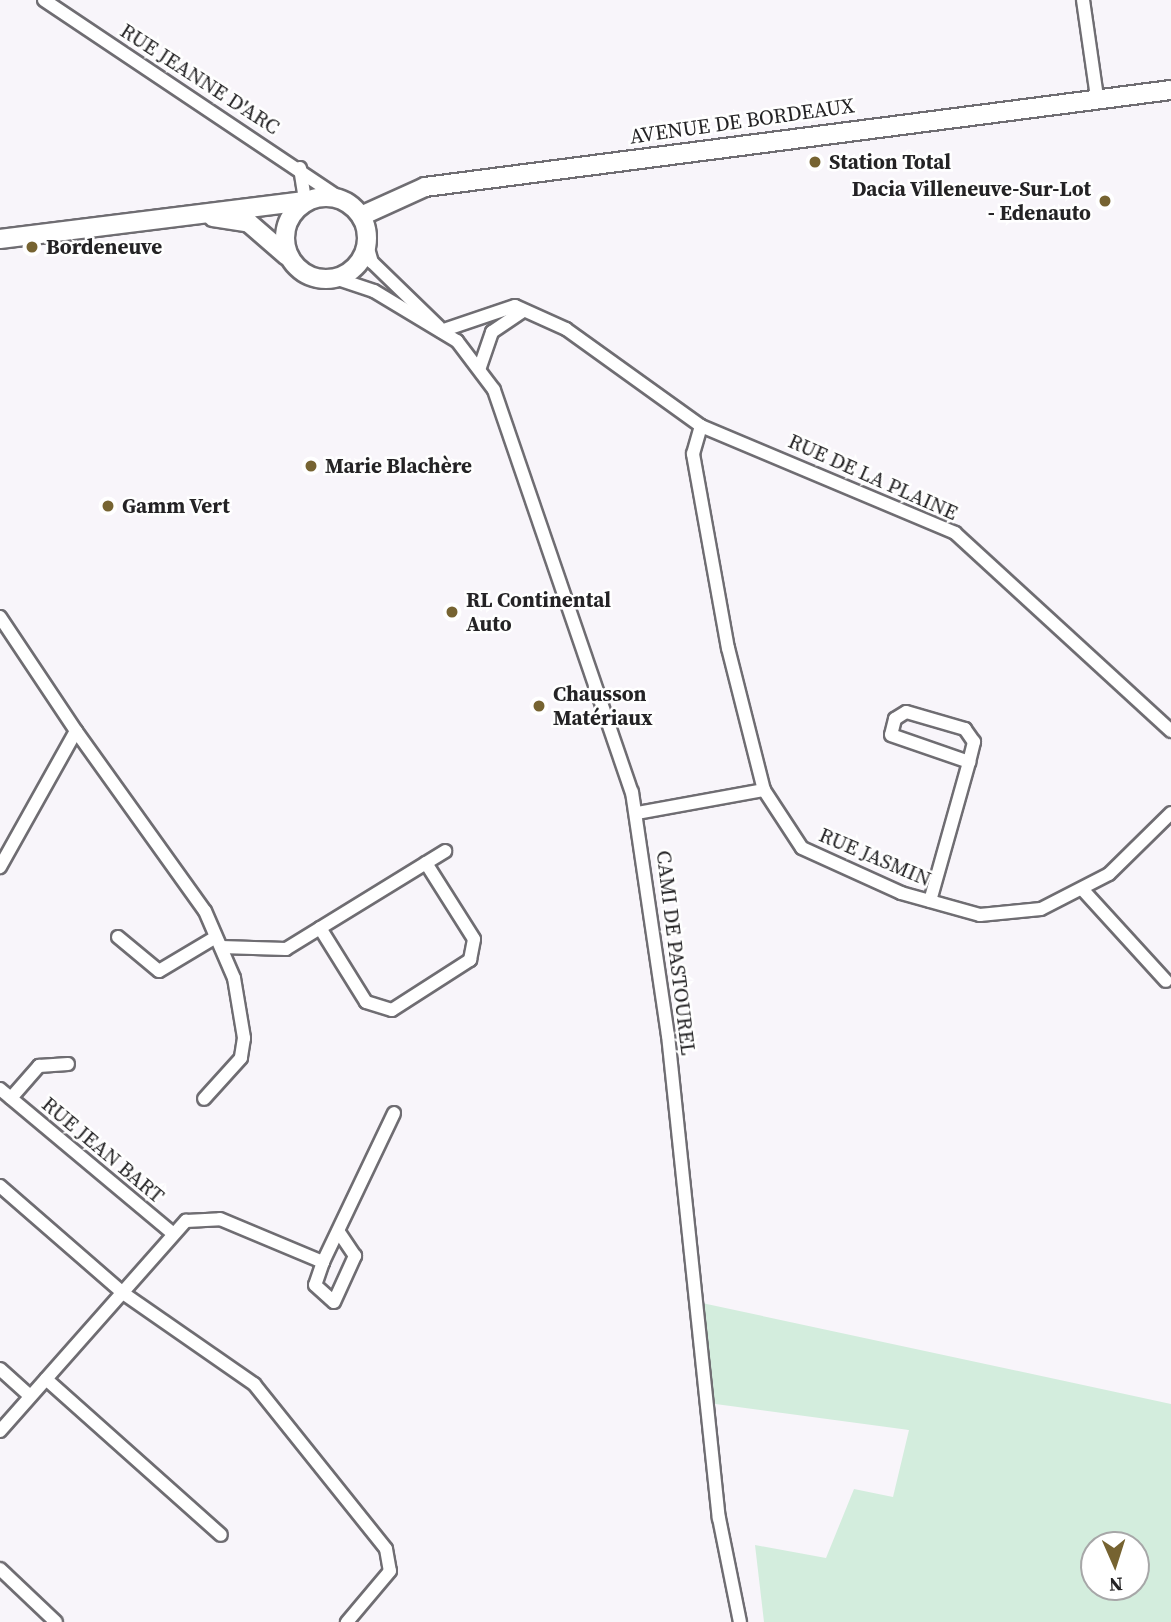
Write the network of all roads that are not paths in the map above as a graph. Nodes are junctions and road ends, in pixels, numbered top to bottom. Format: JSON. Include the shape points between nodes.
{"nodes":[{"id":1,"x":44,"y":0,"type":"edge"},
{"id":2,"x":1083,"y":0,"type":"edge"},
{"id":3,"x":1171,"y":81,"type":"edge"},
{"id":4,"x":1171,"y":90,"type":"edge"},
{"id":5,"x":1136,"y":91,"type":"junction"},
{"id":6,"x":1097,"y":97,"type":"junction"},
{"id":7,"x":300,"y":168,"type":"junction"},
{"id":8,"x":341,"y":199,"type":"junction"},
{"id":9,"x":305,"y":201,"type":"junction"},
{"id":10,"x":185,"y":216,"type":"junction"},
{"id":11,"x":361,"y":216,"type":"junction"},
{"id":12,"x":0,"y":239,"type":"edge"},
{"id":13,"x":367,"y":245,"type":"junction"},
{"id":14,"x":290,"y":260,"type":"junction"},
{"id":15,"x":335,"y":278,"type":"junction"},
{"id":16,"x":523,"y":310,"type":"junction"},
{"id":17,"x":441,"y":331,"type":"junction"},
{"id":18,"x":480,"y":366,"type":"junction"},
{"id":19,"x":701,"y":426,"type":"junction"},
{"id":20,"x":0,"y":617,"type":"edge"},
{"id":21,"x":76,"y":731,"type":"junction"},
{"id":22,"x":1171,"y":731,"type":"edge"},
{"id":23,"x":969,"y":762,"type":"junction"},
{"id":24,"x":764,"y":790,"type":"junction"},
{"id":25,"x":637,"y":813,"type":"junction"},
{"id":26,"x":1171,"y":813,"type":"edge"},
{"id":27,"x":445,"y":851,"type":"dead end"},
{"id":28,"x":1,"y":862,"type":"edge"},
{"id":29,"x":426,"y":863,"type":"junction"},
{"id":30,"x":1083,"y":890,"type":"junction"},
{"id":31,"x":930,"y":901,"type":"junction"},
{"id":32,"x":320,"y":928,"type":"junction"},
{"id":33,"x":118,"y":937,"type":"dead end"},
{"id":34,"x":218,"y":942,"type":"junction"},
{"id":35,"x":1166,"y":981,"type":"dead end"},
{"id":36,"x":68,"y":1064,"type":"dead end"},
{"id":37,"x":0,"y":1089,"type":"edge"},
{"id":38,"x":11,"y":1098,"type":"junction"},
{"id":39,"x":204,"y":1099,"type":"dead end"},
{"id":40,"x":394,"y":1113,"type":"dead end"},
{"id":41,"x":0,"y":1186,"type":"edge"},
{"id":42,"x":170,"y":1231,"type":"junction"},
{"id":43,"x":338,"y":1231,"type":"junction"},
{"id":44,"x":323,"y":1262,"type":"junction"},
{"id":45,"x":123,"y":1293,"type":"junction"},
{"id":46,"x":0,"y":1369,"type":"edge"},
{"id":47,"x":46,"y":1379,"type":"junction"},
{"id":48,"x":30,"y":1396,"type":"junction"},
{"id":49,"x":0,"y":1431,"type":"edge"},
{"id":50,"x":221,"y":1535,"type":"dead end"},
{"id":51,"x":0,"y":1570,"type":"edge"},
{"id":52,"x":57,"y":1622,"type":"edge"},
{"id":53,"x":347,"y":1622,"type":"edge"},
{"id":54,"x":740,"y":1622,"type":"edge"}],
"edges":[{"from":1,"to":7,"type":"street","name":"RUE JEANNE D'ARC"},
{"from":2,"to":6,"type":"street"},
{"from":3,"to":5,"type":"main road","name":"AVENUE DE BORDEAUX"},
{"from":4,"to":5,"type":"main road","name":"AVENUE DE BORDEAUX"},
{"from":5,"to":6,"type":"main road","name":"AVENUE DE BORDEAUX"},
{"from":6,"to":11,"type":"main road","name":"AVENUE DE BORDEAUX","via":[[425,187]]},
{"from":7,"to":8,"type":"street","name":"RUE JEANNE D'ARC"},
{"from":7,"to":9,"type":"street"},
{"from":8,"to":9,"type":"main road"},
{"from":8,"to":11,"type":"main road"},
{"from":9,"to":10,"type":"main road"},
{"from":9,"to":14,"type":"main road","via":[[286,226]]},
{"from":10,"to":12,"type":"main road"},
{"from":10,"to":14,"type":"main road","via":[[249,223]]},
{"from":11,"to":13,"type":"main road"},
{"from":13,"to":15,"type":"main road","via":[[358,264]]},
{"from":13,"to":17,"type":"street","name":"CAMI DE PASTOUREL","via":[[372,262]]},
{"from":14,"to":15,"type":"main road","via":[[308,276]]},
{"from":15,"to":17,"type":"street","name":"CAMI DE PASTOUREL","via":[[374,291]]},
{"from":16,"to":17,"type":"street","name":"RUE DE LA PLAINE","via":[[503,307]]},
{"from":16,"to":18,"type":"street","via":[[492,332]]},
{"from":16,"to":19,"type":"street","name":"RUE DE LA PLAINE","via":[[566,329]]},
{"from":17,"to":18,"type":"street","name":"CAMI DE PASTOUREL"},
{"from":18,"to":25,"type":"street","name":"CAMI DE PASTOUREL","via":[[558,564]]},
{"from":19,"to":22,"type":"street","name":"RUE DE LA PLAINE","via":[[955,533]]},
{"from":19,"to":24,"type":"street","name":"RUE JASMIN","via":[[693,454],[729,649]]},
{"from":20,"to":21,"type":"street"},
{"from":21,"to":28,"type":"street"},
{"from":21,"to":34,"type":"street","via":[[205,911]]},
{"from":23,"to":23,"type":"street","via":[[974,742],[965,730],[906,712],[895,719],[891,735]]},
{"from":23,"to":31,"type":"street"},
{"from":24,"to":25,"type":"street"},
{"from":24,"to":31,"type":"street","name":"RUE JASMIN","via":[[802,848]]},
{"from":25,"to":54,"type":"street","name":"CAMI DE PASTOUREL","via":[[686,1191],[716,1490]]},
{"from":26,"to":30,"type":"street","name":"RUE JASMIN","via":[[1109,874]]},
{"from":27,"to":29,"type":"street"},
{"from":29,"to":32,"type":"street"},
{"from":29,"to":32,"type":"street","via":[[474,939],[470,960],[392,1010],[366,1002]]},
{"from":30,"to":31,"type":"street","name":"RUE JASMIN","via":[[1041,909],[980,915]]},
{"from":30,"to":35,"type":"street"},
{"from":32,"to":34,"type":"street","via":[[286,949]]},
{"from":33,"to":34,"type":"street","via":[[159,971]]},
{"from":34,"to":39,"type":"street","via":[[234,978],[244,1038],[241,1058]]},
{"from":36,"to":38,"type":"street","name":"RUE JEAN BART","via":[[39,1066]]},
{"from":37,"to":38,"type":"street","name":"RUE JEAN BART"},
{"from":38,"to":42,"type":"street","name":"RUE JEAN BART"},
{"from":40,"to":43,"type":"street"},
{"from":41,"to":45,"type":"street"},
{"from":42,"to":44,"type":"street","via":[[186,1221],[220,1219]]},
{"from":42,"to":45,"type":"street"},
{"from":43,"to":44,"type":"street"},
{"from":43,"to":44,"type":"street","via":[[355,1256],[334,1301],[315,1285]]},
{"from":45,"to":47,"type":"street"},
{"from":45,"to":53,"type":"street","via":[[254,1384],[386,1549],[390,1571]]},
{"from":46,"to":48,"type":"street"},
{"from":47,"to":48,"type":"street"},
{"from":47,"to":50,"type":"street"},
{"from":48,"to":49,"type":"street"},
{"from":51,"to":52,"type":"street"}]}
